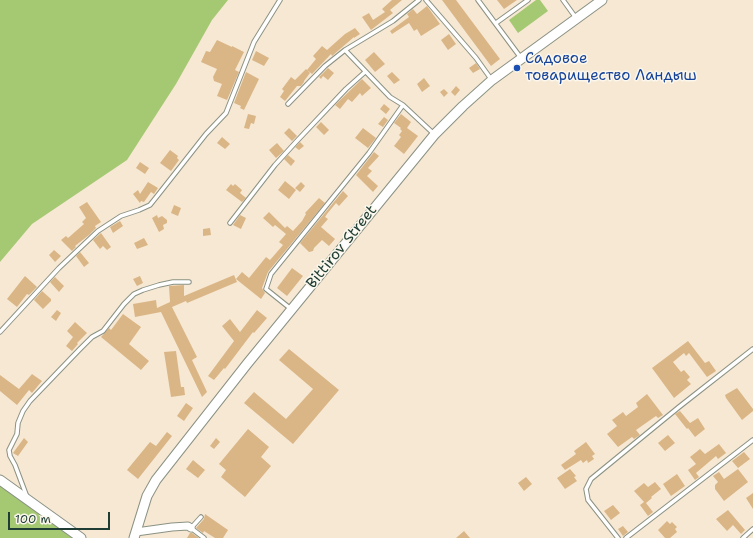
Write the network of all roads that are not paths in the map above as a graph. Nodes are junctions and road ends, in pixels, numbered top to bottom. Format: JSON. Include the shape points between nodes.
{"nodes":[{"id":1,"x":280,"y":0,"type":"edge"},
{"id":2,"x":419,"y":0,"type":"edge"},
{"id":3,"x":426,"y":0,"type":"edge"},
{"id":4,"x":478,"y":0,"type":"edge"},
{"id":5,"x":528,"y":0,"type":"edge"},
{"id":6,"x":563,"y":0,"type":"edge"},
{"id":7,"x":602,"y":0,"type":"edge"},
{"id":8,"x":576,"y":19,"type":"junction"},
{"id":9,"x":496,"y":24,"type":"junction"},
{"id":10,"x":345,"y":50,"type":"junction"},
{"id":11,"x":522,"y":58,"type":"junction"},
{"id":12,"x":365,"y":72,"type":"junction"},
{"id":13,"x":492,"y":80,"type":"junction"},
{"id":14,"x":288,"y":104,"type":"dead end"},
{"id":15,"x":403,"y":105,"type":"junction"},
{"id":16,"x":435,"y":134,"type":"junction"},
{"id":17,"x":230,"y":223,"type":"dead end"},
{"id":18,"x":189,"y":282,"type":"dead end"},
{"id":19,"x":292,"y":309,"type":"junction"},
{"id":20,"x":0,"y":332,"type":"edge"},
{"id":21,"x":753,"y":349,"type":"edge"},
{"id":22,"x":753,"y":440,"type":"edge"},
{"id":23,"x":0,"y":480,"type":"edge"},
{"id":24,"x":30,"y":501,"type":"junction"},
{"id":25,"x":201,"y":516,"type":"dead end"},
{"id":26,"x":191,"y":528,"type":"junction"},
{"id":27,"x":753,"y":529,"type":"edge"},
{"id":28,"x":135,"y":535,"type":"edge"},
{"id":29,"x":81,"y":538,"type":"edge"},
{"id":30,"x":204,"y":538,"type":"edge"},
{"id":31,"x":618,"y":538,"type":"edge"},
{"id":32,"x":626,"y":538,"type":"edge"},
{"id":33,"x":742,"y":538,"type":"edge"}],
"edges":[{"from":1,"to":20,"type":"lane","via":[[254,42],[226,113],[206,134],[150,205],[121,216],[98,231],[58,268]]},
{"from":2,"to":10,"type":"lane","via":[[393,21]]},
{"from":3,"to":13,"type":"lane"},
{"from":4,"to":9,"type":"lane"},
{"from":5,"to":9,"type":"lane"},
{"from":6,"to":8,"type":"lane"},
{"from":7,"to":8,"type":"street","name":"Bittirov Street"},
{"from":8,"to":11,"type":"street","name":"Bittirov Street"},
{"from":9,"to":11,"type":"lane"},
{"from":10,"to":12,"type":"lane"},
{"from":10,"to":14,"type":"lane","via":[[325,66]]},
{"from":11,"to":13,"type":"street","name":"Bittirov Street"},
{"from":12,"to":15,"type":"lane","via":[[390,97]]},
{"from":12,"to":17,"type":"lane","via":[[275,165]]},
{"from":13,"to":16,"type":"street","name":"Bittirov Street"},
{"from":15,"to":16,"type":"lane"},
{"from":15,"to":19,"type":"lane","via":[[369,153],[271,274],[266,289]]},
{"from":16,"to":19,"type":"street","name":"Bittirov Street"},
{"from":18,"to":24,"type":"lane","via":[[159,285],[134,294],[103,331],[78,350],[30,401],[23,411],[18,423],[18,434],[9,450]]},
{"from":19,"to":28,"type":"street","name":"Bittirov Street","via":[[156,480],[146,496]]},
{"from":21,"to":31,"type":"lane","via":[[591,479],[586,489],[588,500]]},
{"from":22,"to":32,"type":"lane"},
{"from":23,"to":24,"type":"street"},
{"from":24,"to":29,"type":"street"},
{"from":25,"to":26,"type":"lane"},
{"from":26,"to":28,"type":"street","via":[[172,527]]},
{"from":26,"to":30,"type":"lane"},
{"from":27,"to":33,"type":"lane"}]}
